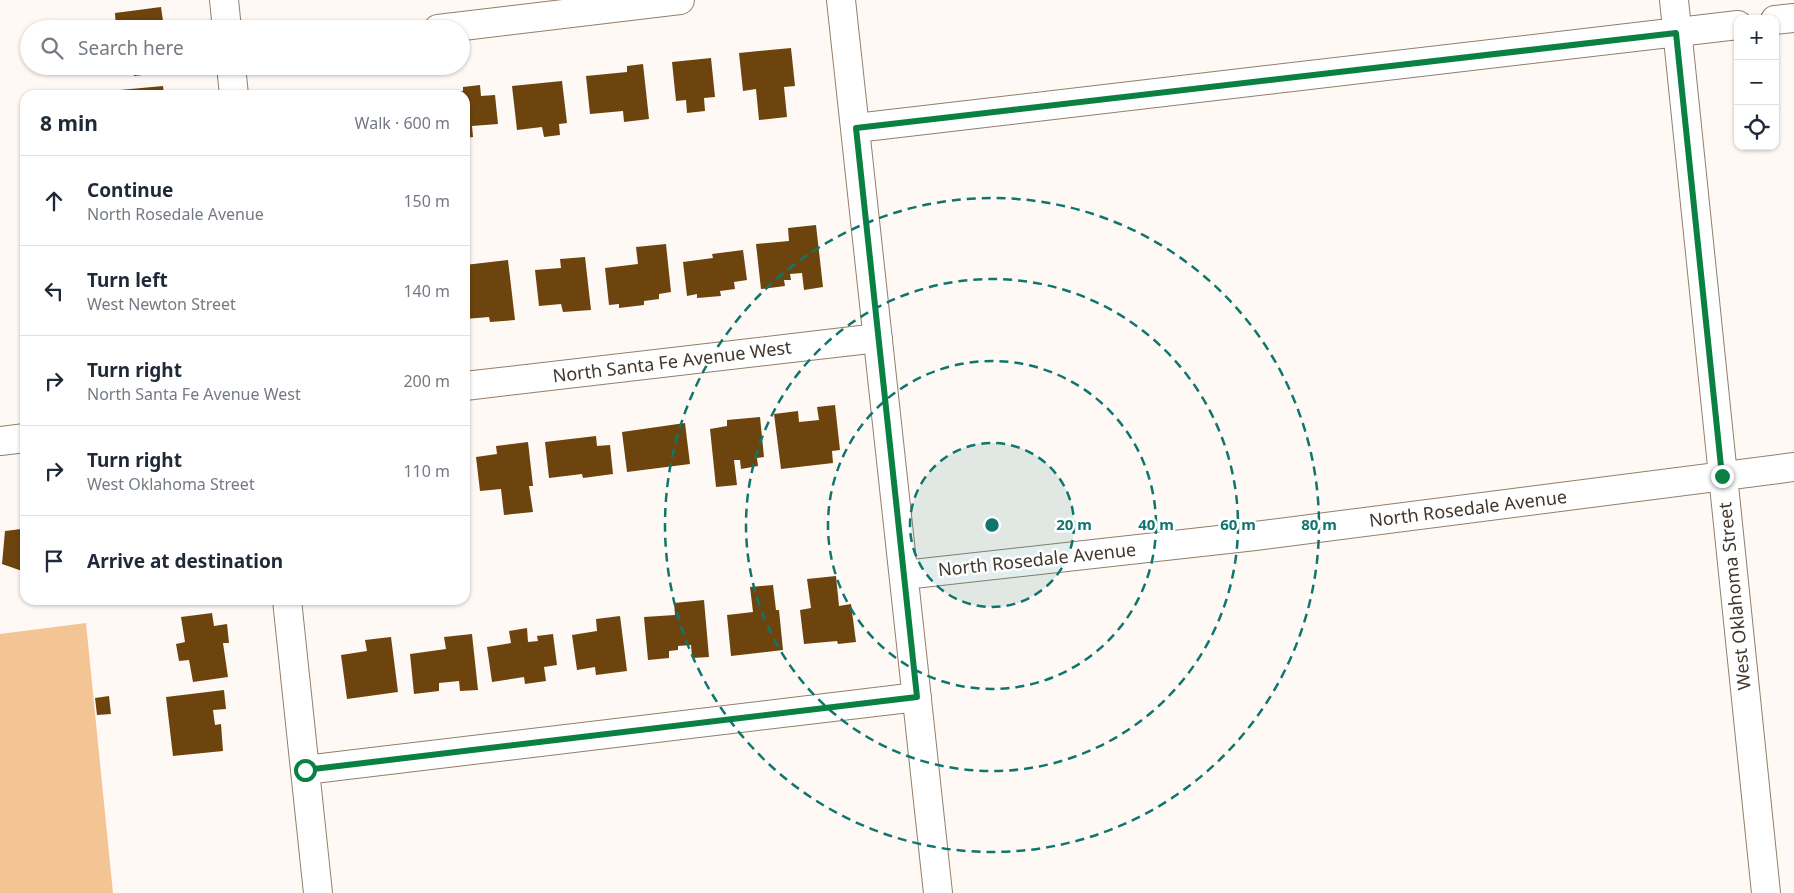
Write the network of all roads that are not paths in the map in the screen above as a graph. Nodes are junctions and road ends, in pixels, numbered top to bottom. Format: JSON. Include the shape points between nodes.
{"nodes":[{"id":1,"x":224,"y":0,"type":"edge"},
{"id":2,"x":680,"y":0,"type":"edge"},
{"id":3,"x":841,"y":0,"type":"edge"},
{"id":4,"x":1674,"y":0,"type":"edge"},
{"id":5,"x":1794,"y":18,"type":"edge"},
{"id":6,"x":226,"y":20,"type":"edge"},
{"id":7,"x":1779,"y":20,"type":"edge"},
{"id":8,"x":470,"y":25,"type":"edge"},
{"id":9,"x":1734,"y":26,"type":"edge"},
{"id":10,"x":1676,"y":33,"type":"junction"},
{"id":11,"x":232,"y":75,"type":"edge"},
{"id":12,"x":233,"y":90,"type":"edge"},
{"id":13,"x":856,"y":128,"type":"junction"},
{"id":14,"x":878,"y":338,"type":"junction"},
{"id":15,"x":470,"y":385,"type":"edge"},
{"id":16,"x":20,"y":439,"type":"edge"},
{"id":17,"x":0,"y":441,"type":"edge"},
{"id":18,"x":1794,"y":467,"type":"edge"},
{"id":19,"x":1722,"y":476,"type":"junction"},
{"id":20,"x":904,"y":575,"type":"junction"},
{"id":21,"x":288,"y":605,"type":"edge"},
{"id":22,"x":917,"y":697,"type":"junction"},
{"id":23,"x":305,"y":770,"type":"junction"},
{"id":24,"x":318,"y":893,"type":"edge"},
{"id":25,"x":938,"y":893,"type":"edge"},
{"id":26,"x":1766,"y":893,"type":"edge"}],
"edges":[{"from":1,"to":6,"type":"street"},
{"from":2,"to":8,"type":"street"},
{"from":3,"to":13,"type":"street"},
{"from":4,"to":10,"type":"street","name":"West Oklahoma Street"},
{"from":5,"to":7,"type":"street"},
{"from":9,"to":10,"type":"street"},
{"from":10,"to":13,"type":"street"},
{"from":10,"to":19,"type":"street","name":"West Oklahoma Street"},
{"from":11,"to":12,"type":"street"},
{"from":13,"to":14,"type":"street"},
{"from":14,"to":15,"type":"street","name":"North Santa Fe Avenue West"},
{"from":14,"to":20,"type":"street"},
{"from":16,"to":17,"type":"street"},
{"from":18,"to":19,"type":"street","name":"North Rosedale Avenue"},
{"from":19,"to":20,"type":"street","name":"North Rosedale Avenue","via":[[1255,536]]},
{"from":19,"to":26,"type":"street","name":"West Oklahoma Street"},
{"from":20,"to":22,"type":"street"},
{"from":21,"to":23,"type":"street"},
{"from":22,"to":23,"type":"street"},
{"from":22,"to":25,"type":"street"},
{"from":23,"to":24,"type":"street"}]}
